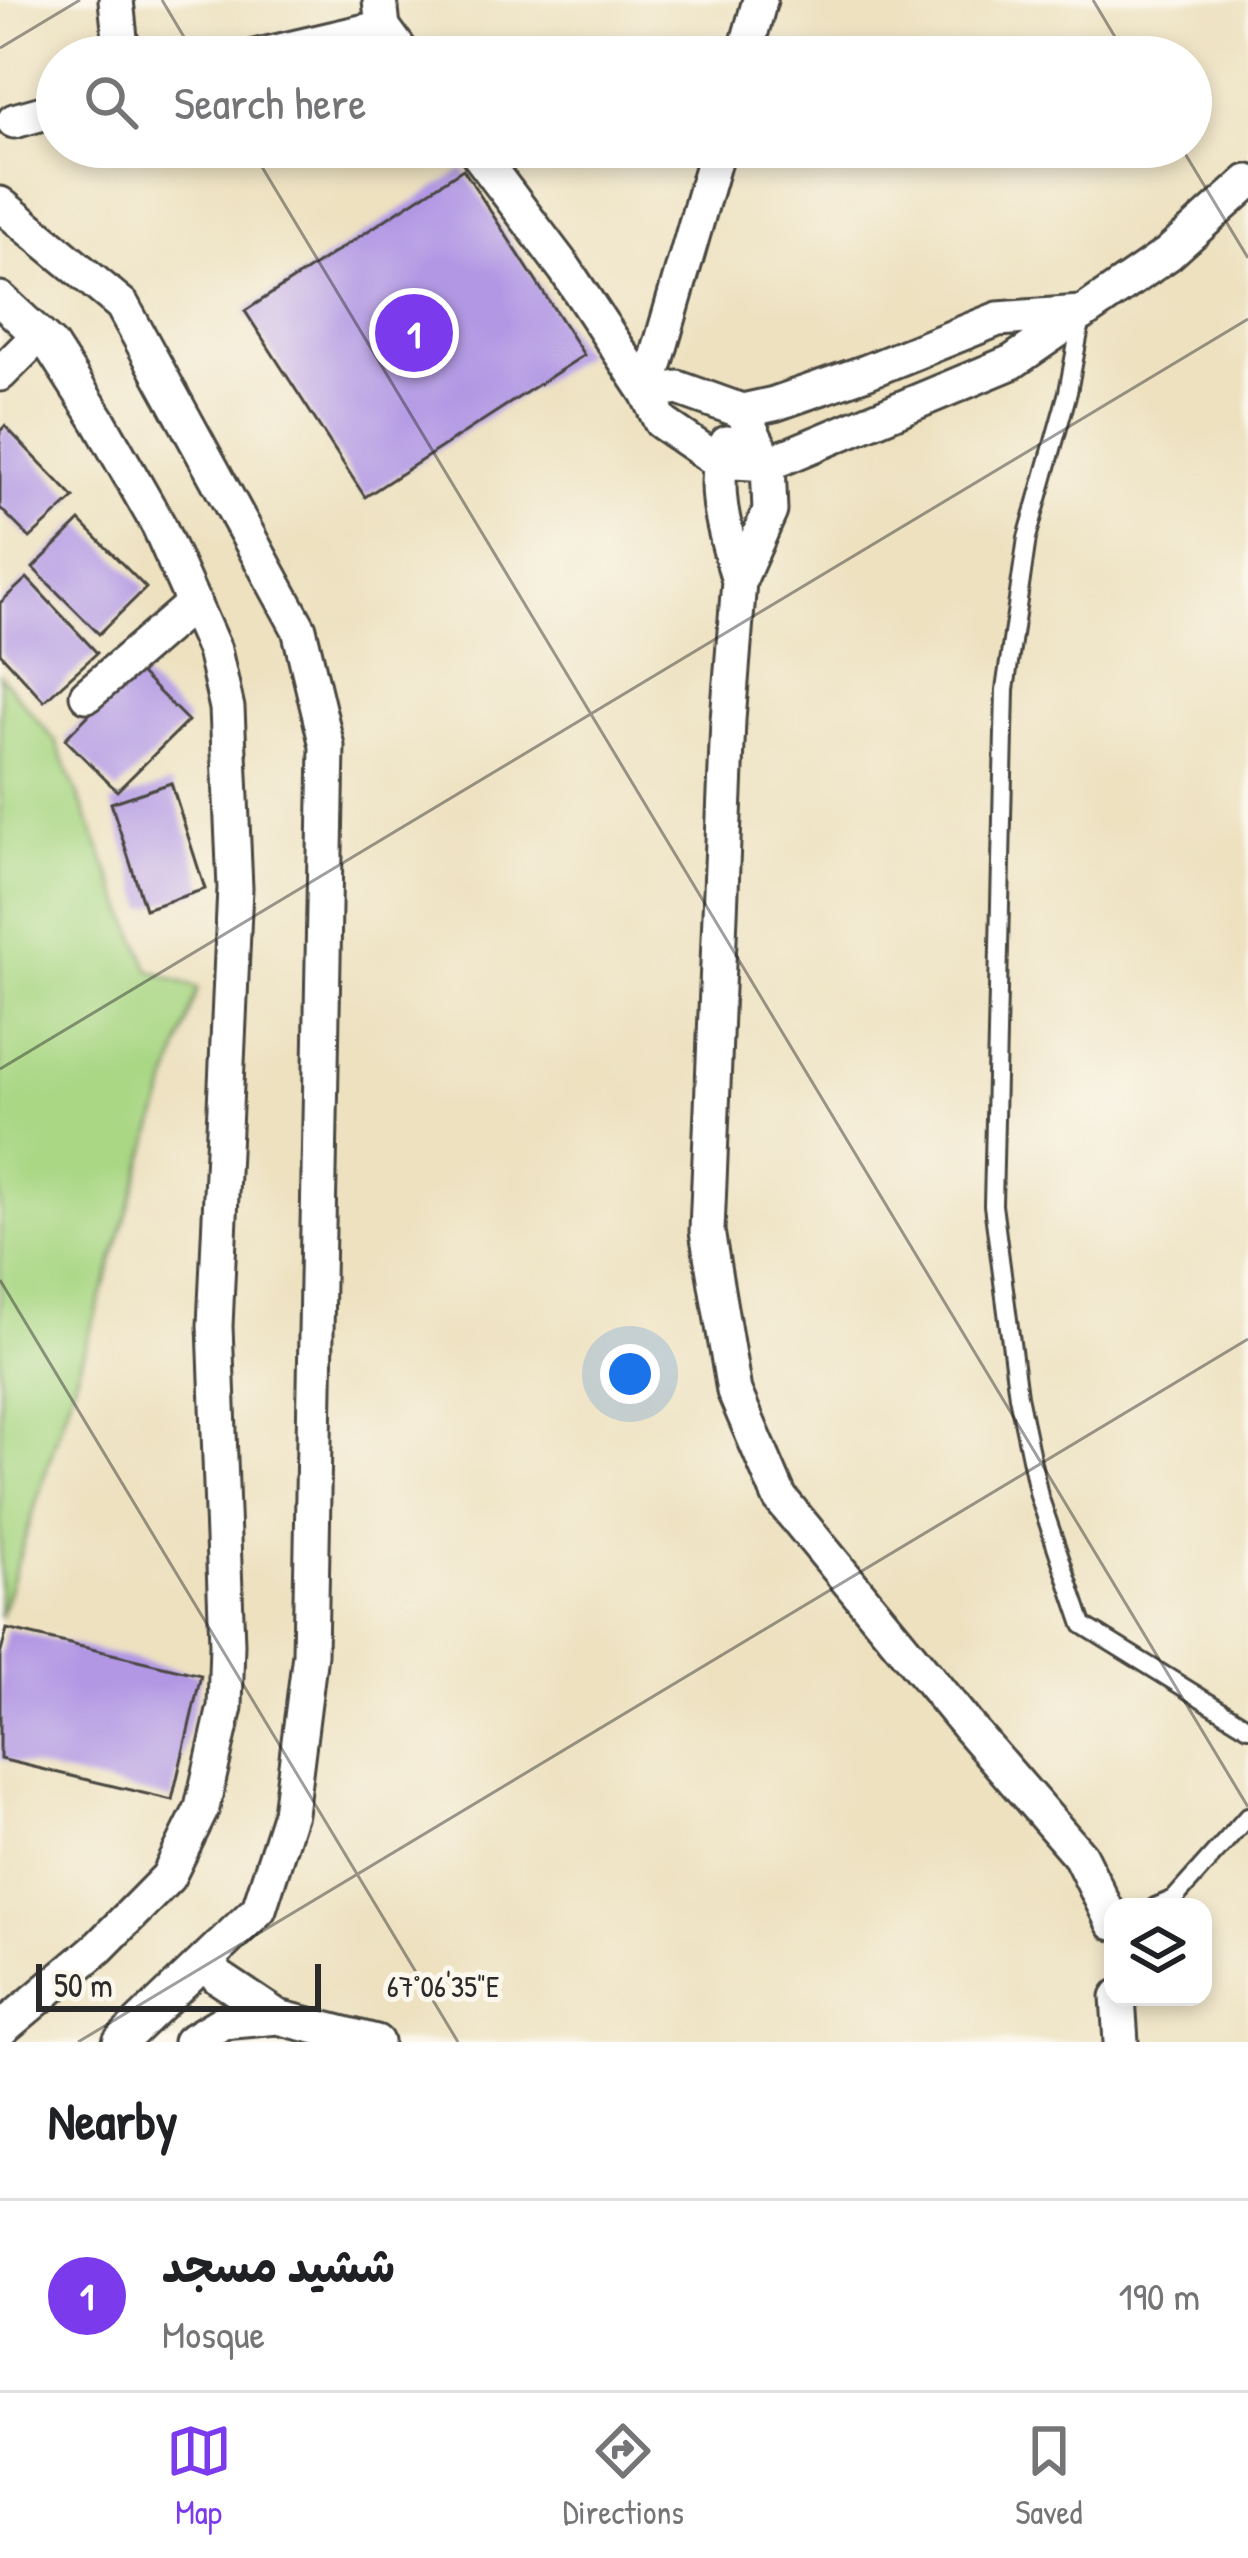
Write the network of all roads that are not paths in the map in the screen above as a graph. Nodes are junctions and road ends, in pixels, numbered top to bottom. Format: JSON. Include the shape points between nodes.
{"nodes":[{"id":1,"x":116,"y":0,"type":"edge"},
{"id":2,"x":760,"y":0,"type":"edge"},
{"id":3,"x":381,"y":14,"type":"edge"},
{"id":4,"x":120,"y":36,"type":"edge"},
{"id":5,"x":316,"y":36,"type":"edge"},
{"id":6,"x":749,"y":36,"type":"edge"},
{"id":7,"x":36,"y":115,"type":"edge"},
{"id":8,"x":14,"y":121,"type":"dead end"},
{"id":9,"x":489,"y":168,"type":"edge"},
{"id":10,"x":712,"y":168,"type":"edge"},
{"id":11,"x":1248,"y":182,"type":"edge"},
{"id":12,"x":0,"y":204,"type":"edge"},
{"id":13,"x":0,"y":299,"type":"edge"},
{"id":14,"x":1083,"y":313,"type":"junction"},
{"id":15,"x":39,"y":334,"type":"junction"},
{"id":16,"x":0,"y":374,"type":"edge"},
{"id":17,"x":647,"y":393,"type":"junction"},
{"id":18,"x":742,"y":411,"type":"junction"},
{"id":19,"x":718,"y":461,"type":"junction"},
{"id":20,"x":768,"y":464,"type":"junction"},
{"id":21,"x":739,"y":581,"type":"junction"},
{"id":22,"x":194,"y":603,"type":"junction"},
{"id":23,"x":87,"y":695,"type":"dead end"},
{"id":24,"x":1248,"y":1727,"type":"edge"},
{"id":25,"x":1248,"y":1816,"type":"edge"},
{"id":26,"x":1175,"y":1898,"type":"edge"},
{"id":27,"x":1104,"y":1905,"type":"edge"},
{"id":28,"x":207,"y":1959,"type":"junction"},
{"id":29,"x":1119,"y":2006,"type":"edge"},
{"id":30,"x":278,"y":2018,"type":"junction"},
{"id":31,"x":0,"y":2030,"type":"edge"},
{"id":32,"x":120,"y":2042,"type":"edge"},
{"id":33,"x":190,"y":2042,"type":"edge"},
{"id":34,"x":376,"y":2042,"type":"edge"},
{"id":35,"x":1121,"y":2042,"type":"edge"}],
"edges":[{"from":1,"to":4,"type":"street"},
{"from":2,"to":6,"type":"street"},
{"from":3,"to":5,"type":"street"},
{"from":7,"to":8,"type":"street"},
{"from":9,"to":17,"type":"street"},
{"from":10,"to":17,"type":"street"},
{"from":11,"to":14,"type":"street","via":[[1168,254]]},
{"from":12,"to":28,"type":"street","via":[[122,305],[299,629],[327,746],[310,1654],[290,1813],[259,1909]]},
{"from":13,"to":15,"type":"street"},
{"from":14,"to":18,"type":"street","via":[[998,319]]},
{"from":14,"to":20,"type":"street","via":[[1012,362]]},
{"from":14,"to":24,"type":"lane","via":[[1027,538],[1005,690],[993,1205],[1039,1496],[1083,1625]]},
{"from":15,"to":16,"type":"street"},
{"from":15,"to":22,"type":"street","via":[[99,421]]},
{"from":17,"to":18,"type":"street","via":[[678,388]]},
{"from":17,"to":19,"type":"street","via":[[662,422]]},
{"from":18,"to":19,"type":"street"},
{"from":18,"to":20,"type":"street"},
{"from":19,"to":20,"type":"street"},
{"from":19,"to":21,"type":"street"},
{"from":20,"to":21,"type":"street","via":[[770,511]]},
{"from":21,"to":27,"type":"street","via":[[706,1231],[734,1391],[780,1498],[1080,1856]]},
{"from":22,"to":23,"type":"street"},
{"from":22,"to":31,"type":"street","via":[[226,708],[235,888],[215,1326],[225,1707],[202,1808],[168,1877],[99,1948]]},
{"from":25,"to":26,"type":"lane"},
{"from":28,"to":30,"type":"street","via":[[218,1977]]},
{"from":28,"to":32,"type":"street"},
{"from":29,"to":35,"type":"street"},
{"from":30,"to":33,"type":"street","via":[[223,2022]]},
{"from":30,"to":34,"type":"street"}]}
